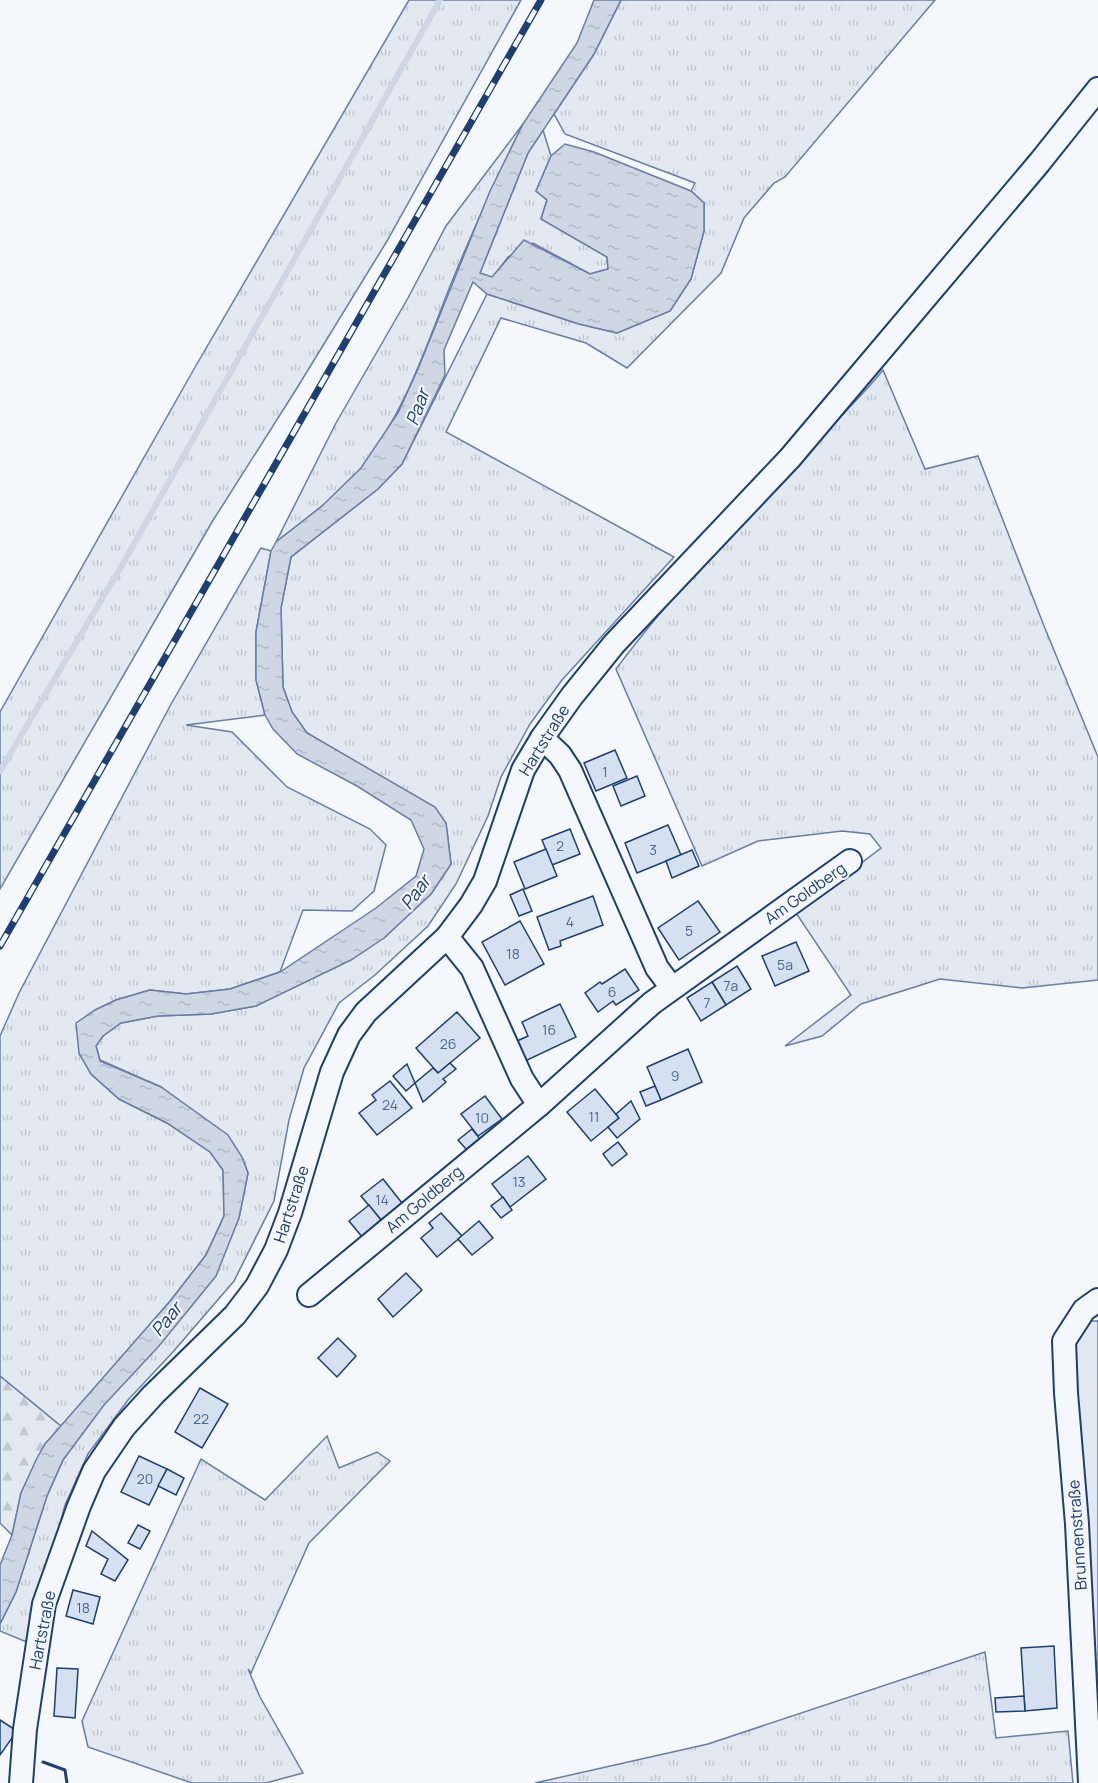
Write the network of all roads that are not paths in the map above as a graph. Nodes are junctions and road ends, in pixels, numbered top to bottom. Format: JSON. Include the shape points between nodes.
{"nodes":[{"id":1,"x":1098,"y":89,"type":"edge"},
{"id":2,"x":542,"y":738,"type":"junction"},
{"id":3,"x":850,"y":861,"type":"dead end"},
{"id":4,"x":447,"y":937,"type":"junction"},
{"id":5,"x":672,"y":988,"type":"junction"},
{"id":6,"x":539,"y":1105,"type":"junction"},
{"id":7,"x":309,"y":1295,"type":"dead end"},
{"id":8,"x":1098,"y":1300,"type":"edge"},
{"id":9,"x":21,"y":1783,"type":"edge"},
{"id":10,"x":1090,"y":1783,"type":"edge"}],
"edges":[{"from":1,"to":2,"type":"street","name":"Hartstraße","via":[[790,458],[614,645]]},
{"from":2,"to":4,"type":"street","name":"Hartstraße","via":[[523,770],[485,881]]},
{"from":2,"to":5,"type":"street","via":[[570,770],[657,968]]},
{"from":3,"to":5,"type":"street","name":"Am Goldberg"},
{"from":4,"to":6,"type":"street","via":[[472,968],[522,1079]]},
{"from":4,"to":9,"type":"street","name":"Hartstraße","via":[[366,1012],[349,1035],[332,1072],[290,1213],[256,1286],[234,1315],[124,1427],[94,1471],[44,1604]]},
{"from":5,"to":6,"type":"street","name":"Am Goldberg"},
{"from":6,"to":7,"type":"street","name":"Am Goldberg"},
{"from":8,"to":10,"type":"street","name":"Brunnenstraße","via":[[1084,1310],[1064,1341]]}]}
